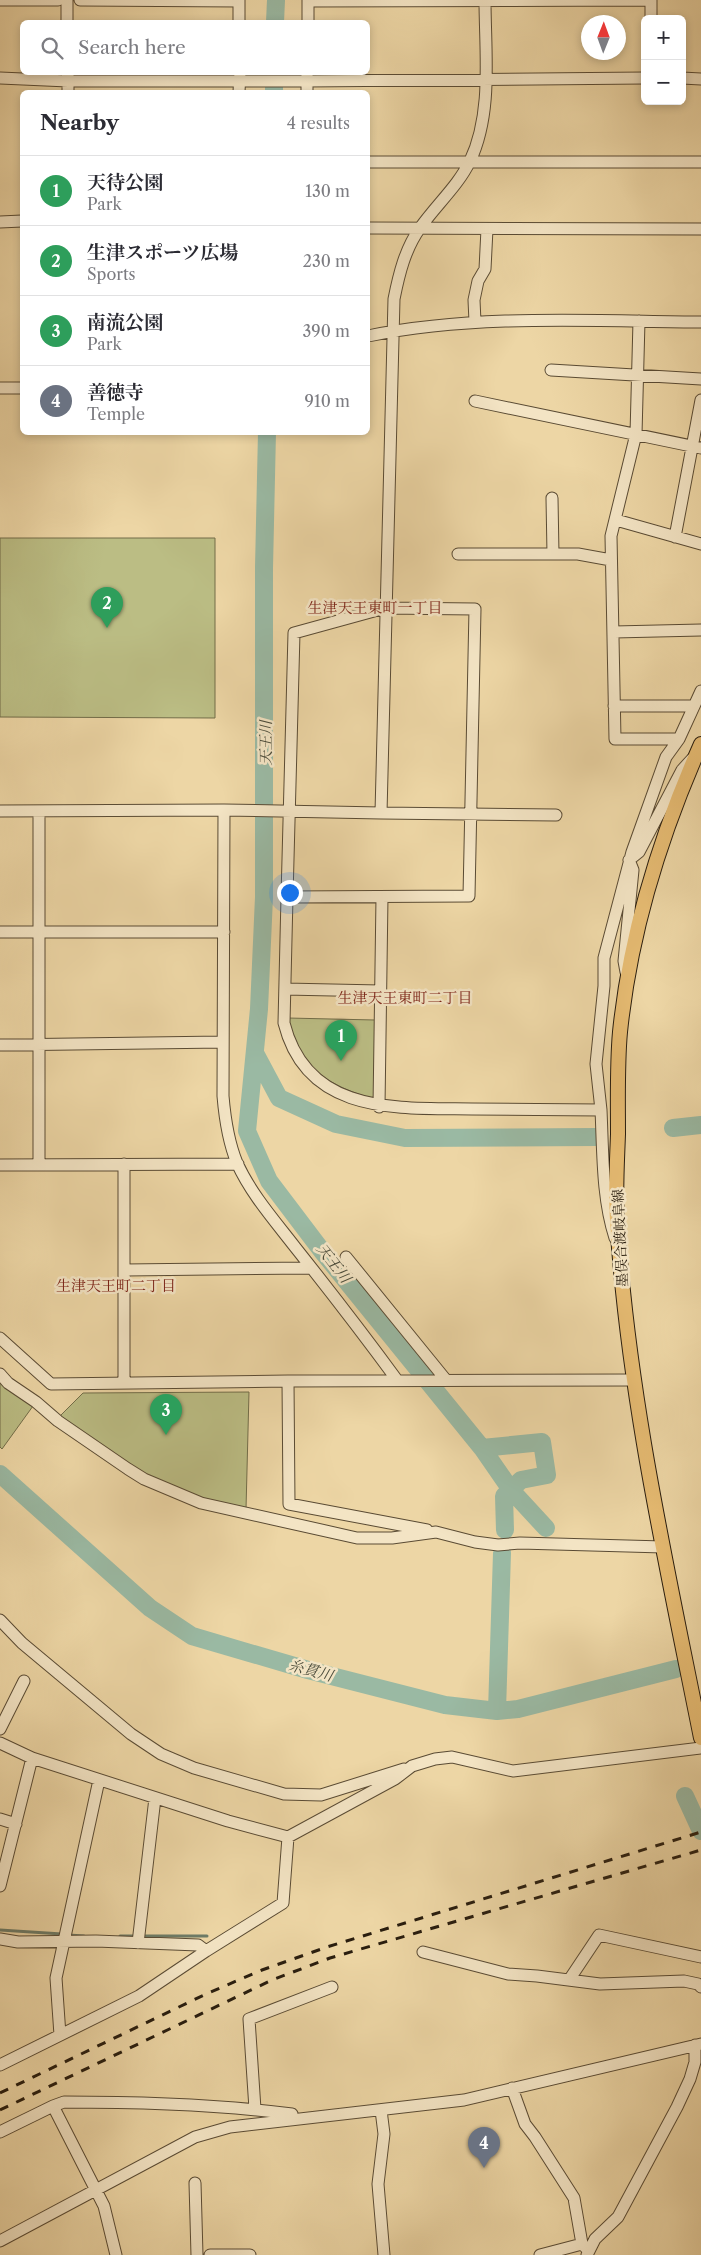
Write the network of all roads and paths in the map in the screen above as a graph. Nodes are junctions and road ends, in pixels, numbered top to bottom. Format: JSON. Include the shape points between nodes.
{"nodes":[{"id":1,"x":0,"y":0,"type":"edge"},
{"id":2,"x":58,"y":0,"type":"edge"},
{"id":3,"x":67,"y":0,"type":"edge"},
{"id":4,"x":80,"y":0,"type":"edge"},
{"id":5,"x":239,"y":0,"type":"edge"},
{"id":6,"x":485,"y":0,"type":"edge"},
{"id":7,"x":647,"y":0,"type":"edge"},
{"id":8,"x":651,"y":0,"type":"edge"},
{"id":9,"x":308,"y":1,"type":"edge"},
{"id":10,"x":651,"y":15,"type":"edge"},
{"id":11,"x":67,"y":20,"type":"edge"},
{"id":12,"x":240,"y":20,"type":"edge"},
{"id":13,"x":308,"y":20,"type":"edge"},
{"id":14,"x":0,"y":78,"type":"edge"},
{"id":15,"x":641,"y":78,"type":"edge"},
{"id":16,"x":686,"y":78,"type":"edge"},
{"id":17,"x":485,"y":79,"type":"junction"},
{"id":18,"x":701,"y":79,"type":"edge"},
{"id":19,"x":68,"y":82,"type":"edge"},
{"id":20,"x":240,"y":82,"type":"edge"},
{"id":21,"x":305,"y":82,"type":"edge"},
{"id":22,"x":370,"y":162,"type":"edge"},
{"id":23,"x":701,"y":162,"type":"edge"},
{"id":24,"x":470,"y":163,"type":"junction"},
{"id":25,"x":0,"y":222,"type":"edge"},
{"id":26,"x":20,"y":222,"type":"edge"},
{"id":27,"x":370,"y":228,"type":"edge"},
{"id":28,"x":420,"y":228,"type":"junction"},
{"id":29,"x":487,"y":229,"type":"junction"},
{"id":30,"x":701,"y":229,"type":"edge"},
{"id":31,"x":639,"y":321,"type":"junction"},
{"id":32,"x":475,"y":322,"type":"junction"},
{"id":33,"x":701,"y":322,"type":"edge"},
{"id":34,"x":392,"y":331,"type":"junction"},
{"id":35,"x":370,"y":336,"type":"edge"},
{"id":36,"x":550,"y":370,"type":"dead end"},
{"id":37,"x":638,"y":375,"type":"junction"},
{"id":38,"x":701,"y":379,"type":"edge"},
{"id":39,"x":0,"y":388,"type":"edge"},
{"id":40,"x":20,"y":388,"type":"edge"},
{"id":41,"x":475,"y":400,"type":"dead end"},
{"id":42,"x":701,"y":400,"type":"edge"},
{"id":43,"x":636,"y":434,"type":"junction"},
{"id":44,"x":696,"y":447,"type":"edge"},
{"id":45,"x":552,"y":498,"type":"dead end"},
{"id":46,"x":616,"y":520,"type":"junction"},
{"id":47,"x":674,"y":537,"type":"junction"},
{"id":48,"x":701,"y":544,"type":"edge"},
{"id":49,"x":458,"y":554,"type":"dead end"},
{"id":50,"x":553,"y":554,"type":"junction"},
{"id":51,"x":611,"y":560,"type":"junction"},
{"id":52,"x":385,"y":608,"type":"junction"},
{"id":53,"x":701,"y":630,"type":"edge"},
{"id":54,"x":614,"y":632,"type":"junction"},
{"id":55,"x":701,"y":691,"type":"edge"},
{"id":56,"x":614,"y":706,"type":"junction"},
{"id":57,"x":694,"y":706,"type":"junction"},
{"id":58,"x":679,"y":739,"type":"junction"},
{"id":59,"x":699,"y":749,"type":"edge"},
{"id":60,"x":228,"y":810,"type":"junction"},
{"id":61,"x":287,"y":810,"type":"junction"},
{"id":62,"x":0,"y":811,"type":"edge"},
{"id":63,"x":39,"y":811,"type":"junction"},
{"id":64,"x":381,"y":813,"type":"junction"},
{"id":65,"x":470,"y":814,"type":"junction"},
{"id":66,"x":556,"y":815,"type":"dead end"},
{"id":67,"x":629,"y":860,"type":"junction"},
{"id":68,"x":287,"y":897,"type":"junction"},
{"id":69,"x":382,"y":897,"type":"junction"},
{"id":70,"x":0,"y":932,"type":"edge"},
{"id":71,"x":40,"y":932,"type":"junction"},
{"id":72,"x":224,"y":932,"type":"junction"},
{"id":73,"x":628,"y":983,"type":"junction"},
{"id":74,"x":285,"y":989,"type":"junction"},
{"id":75,"x":380,"y":991,"type":"junction"},
{"id":76,"x":222,"y":1042,"type":"junction"},
{"id":77,"x":0,"y":1045,"type":"edge"},
{"id":78,"x":40,"y":1045,"type":"junction"},
{"id":79,"x":379,"y":1107,"type":"junction"},
{"id":80,"x":601,"y":1110,"type":"junction"},
{"id":81,"x":39,"y":1164,"type":"junction"},
{"id":82,"x":124,"y":1164,"type":"junction"},
{"id":83,"x":238,"y":1164,"type":"junction"},
{"id":84,"x":0,"y":1165,"type":"edge"},
{"id":85,"x":620,"y":1252,"type":"junction"},
{"id":86,"x":346,"y":1257,"type":"dead end"},
{"id":87,"x":311,"y":1268,"type":"junction"},
{"id":88,"x":125,"y":1270,"type":"junction"},
{"id":89,"x":0,"y":1338,"type":"edge"},
{"id":90,"x":0,"y":1374,"type":"edge"},
{"id":91,"x":400,"y":1380,"type":"junction"},
{"id":92,"x":441,"y":1380,"type":"junction"},
{"id":93,"x":634,"y":1380,"type":"junction"},
{"id":94,"x":288,"y":1381,"type":"junction"},
{"id":95,"x":124,"y":1383,"type":"junction"},
{"id":96,"x":436,"y":1532,"type":"junction"},
{"id":97,"x":664,"y":1547,"type":"junction"},
{"id":98,"x":0,"y":1620,"type":"edge"},
{"id":99,"x":24,"y":1681,"type":"dead end"},
{"id":100,"x":0,"y":1729,"type":"edge"},
{"id":101,"x":701,"y":1738,"type":"edge"},
{"id":102,"x":0,"y":1743,"type":"edge"},
{"id":103,"x":701,"y":1748,"type":"edge"},
{"id":104,"x":32,"y":1758,"type":"junction"},
{"id":105,"x":412,"y":1766,"type":"junction"},
{"id":106,"x":99,"y":1780,"type":"junction"},
{"id":107,"x":155,"y":1798,"type":"junction"},
{"id":108,"x":0,"y":1820,"type":"edge"},
{"id":109,"x":16,"y":1824,"type":"junction"},
{"id":110,"x":288,"y":1837,"type":"junction"},
{"id":111,"x":0,"y":1886,"type":"edge"},
{"id":112,"x":0,"y":1939,"type":"edge"},
{"id":113,"x":64,"y":1941,"type":"junction"},
{"id":114,"x":138,"y":1943,"type":"junction"},
{"id":115,"x":206,"y":1950,"type":"junction"},
{"id":116,"x":423,"y":1952,"type":"dead end"},
{"id":117,"x":701,"y":1957,"type":"edge"},
{"id":118,"x":569,"y":1980,"type":"junction"},
{"id":119,"x":332,"y":1987,"type":"dead end"},
{"id":120,"x":701,"y":1987,"type":"edge"},
{"id":121,"x":60,"y":2036,"type":"junction"},
{"id":122,"x":698,"y":2045,"type":"edge"},
{"id":123,"x":0,"y":2065,"type":"edge"},
{"id":124,"x":512,"y":2088,"type":"junction"},
{"id":125,"x":53,"y":2106,"type":"junction"},
{"id":126,"x":255,"y":2109,"type":"junction"},
{"id":127,"x":381,"y":2110,"type":"junction"},
{"id":128,"x":309,"y":2116,"type":"junction"},
{"id":129,"x":0,"y":2132,"type":"edge"},
{"id":130,"x":195,"y":2183,"type":"dead end"},
{"id":131,"x":96,"y":2190,"type":"junction"},
{"id":132,"x":0,"y":2241,"type":"edge"},
{"id":133,"x":586,"y":2250,"type":"edge"},
{"id":134,"x":116,"y":2255,"type":"edge"},
{"id":135,"x":197,"y":2255,"type":"edge"},
{"id":136,"x":210,"y":2255,"type":"edge"},
{"id":137,"x":250,"y":2255,"type":"edge"},
{"id":138,"x":384,"y":2255,"type":"edge"},
{"id":139,"x":540,"y":2255,"type":"edge"}],
"edges":[{"from":1,"to":2,"type":"street"},
{"from":3,"to":11,"type":"street"},
{"from":4,"to":5,"type":"street"},
{"from":5,"to":12,"type":"street"},
{"from":6,"to":7,"type":"street"},
{"from":6,"to":9,"type":"street"},
{"from":6,"to":17,"type":"street"},
{"from":8,"to":10,"type":"street"},
{"from":9,"to":13,"type":"street"},
{"from":14,"to":19,"type":"street"},
{"from":15,"to":17,"type":"street"},
{"from":16,"to":18,"type":"street"},
{"from":17,"to":21,"type":"street"},
{"from":17,"to":24,"type":"street","via":[[481,133]]},
{"from":19,"to":20,"type":"street"},
{"from":20,"to":21,"type":"street"},
{"from":22,"to":24,"type":"street"},
{"from":23,"to":24,"type":"street"},
{"from":24,"to":28,"type":"street"},
{"from":25,"to":26,"type":"street"},
{"from":27,"to":28,"type":"street"},
{"from":28,"to":29,"type":"street"},
{"from":28,"to":34,"type":"street","via":[[407,250],[400,273]]},
{"from":29,"to":30,"type":"street"},
{"from":29,"to":32,"type":"street","via":[[485,268],[474,300]]},
{"from":31,"to":32,"type":"street"},
{"from":31,"to":33,"type":"street"},
{"from":31,"to":37,"type":"street"},
{"from":32,"to":34,"type":"street"},
{"from":34,"to":35,"type":"street"},
{"from":34,"to":52,"type":"street"},
{"from":36,"to":37,"type":"street"},
{"from":37,"to":38,"type":"street"},
{"from":37,"to":43,"type":"street"},
{"from":39,"to":40,"type":"street"},
{"from":41,"to":43,"type":"street"},
{"from":42,"to":44,"type":"street"},
{"from":43,"to":44,"type":"street"},
{"from":43,"to":46,"type":"street"},
{"from":44,"to":47,"type":"street"},
{"from":45,"to":50,"type":"street"},
{"from":46,"to":47,"type":"street"},
{"from":46,"to":51,"type":"street","via":[[611,536]]},
{"from":47,"to":48,"type":"street"},
{"from":49,"to":50,"type":"street"},
{"from":50,"to":51,"type":"street","via":[[578,554]]},
{"from":51,"to":54,"type":"street"},
{"from":52,"to":61,"type":"street","via":[[294,633]]},
{"from":52,"to":64,"type":"street"},
{"from":52,"to":65,"type":"street","via":[[475,610]]},
{"from":53,"to":54,"type":"street"},
{"from":54,"to":56,"type":"street"},
{"from":55,"to":57,"type":"street"},
{"from":56,"to":57,"type":"street"},
{"from":56,"to":58,"type":"street","via":[[615,739]]},
{"from":57,"to":58,"type":"street"},
{"from":58,"to":67,"type":"street","via":[[666,757]]},
{"from":59,"to":67,"type":"street","via":[[682,770],[638,852]]},
{"from":59,"to":73,"type":"main road","name":"墨俣合渡岐阜線","via":[[653,872]]},
{"from":60,"to":61,"type":"street"},
{"from":60,"to":63,"type":"street"},
{"from":60,"to":72,"type":"street"},
{"from":61,"to":64,"type":"street"},
{"from":61,"to":68,"type":"street"},
{"from":62,"to":63,"type":"street"},
{"from":63,"to":71,"type":"street"},
{"from":64,"to":65,"type":"street"},
{"from":65,"to":66,"type":"street"},
{"from":65,"to":69,"type":"street","via":[[469,896]]},
{"from":67,"to":73,"type":"street","via":[[633,870],[624,961]]},
{"from":67,"to":80,"type":"street","via":[[604,958],[596,1064]]},
{"from":68,"to":69,"type":"street"},
{"from":68,"to":74,"type":"street"},
{"from":69,"to":75,"type":"street"},
{"from":70,"to":71,"type":"street"},
{"from":71,"to":72,"type":"street"},
{"from":71,"to":78,"type":"street"},
{"from":72,"to":76,"type":"street"},
{"from":73,"to":85,"type":"main road","name":"墨俣合渡岐阜線","via":[[619,1060],[617,1218]]},
{"from":74,"to":75,"type":"street"},
{"from":74,"to":79,"type":"street","via":[[284,1023],[304,1066],[325,1085],[354,1100]]},
{"from":75,"to":79,"type":"street"},
{"from":76,"to":78,"type":"street"},
{"from":76,"to":83,"type":"street","via":[[226,1127]]},
{"from":77,"to":78,"type":"street"},
{"from":78,"to":81,"type":"street"},
{"from":79,"to":80,"type":"street"},
{"from":80,"to":85,"type":"street","via":[[610,1224]]},
{"from":81,"to":82,"type":"street"},
{"from":81,"to":84,"type":"street"},
{"from":82,"to":83,"type":"street"},
{"from":82,"to":88,"type":"street"},
{"from":83,"to":87,"type":"street","via":[[274,1221]]},
{"from":85,"to":93,"type":"main road","name":"墨俣合渡岐阜線"},
{"from":86,"to":92,"type":"street"},
{"from":87,"to":88,"type":"street"},
{"from":87,"to":91,"type":"street"},
{"from":88,"to":95,"type":"street"},
{"from":89,"to":95,"type":"street","via":[[51,1384]]},
{"from":90,"to":96,"type":"street","via":[[58,1421],[128,1469],[144,1479],[201,1502],[357,1538],[392,1538]]},
{"from":91,"to":92,"type":"street"},
{"from":91,"to":94,"type":"street"},
{"from":92,"to":93,"type":"street"},
{"from":93,"to":97,"type":"main road","name":"墨俣合渡岐阜線"},
{"from":94,"to":95,"type":"street"},
{"from":94,"to":96,"type":"street","via":[[289,1504]]},
{"from":96,"to":97,"type":"street","via":[[498,1545]]},
{"from":97,"to":101,"type":"main road","name":"墨俣合渡岐阜線"},
{"from":98,"to":105,"type":"street","via":[[22,1643],[131,1734],[161,1754],[194,1768],[284,1794],[321,1795]]},
{"from":99,"to":100,"type":"street"},
{"from":102,"to":104,"type":"street"},
{"from":103,"to":105,"type":"street","via":[[513,1772],[452,1757]]},
{"from":104,"to":106,"type":"street"},
{"from":104,"to":109,"type":"street"},
{"from":105,"to":110,"type":"street","via":[[396,1779]]},
{"from":106,"to":107,"type":"street"},
{"from":106,"to":113,"type":"street"},
{"from":107,"to":110,"type":"street"},
{"from":107,"to":114,"type":"street"},
{"from":108,"to":109,"type":"street"},
{"from":109,"to":111,"type":"street"},
{"from":110,"to":115,"type":"street","via":[[284,1903]]},
{"from":112,"to":113,"type":"street"},
{"from":113,"to":114,"type":"street"},
{"from":113,"to":121,"type":"street","via":[[56,1978]]},
{"from":114,"to":115,"type":"street","via":[[198,1945]]},
{"from":115,"to":121,"type":"street","via":[[139,1996]]},
{"from":116,"to":118,"type":"street","via":[[508,1974]]},
{"from":117,"to":118,"type":"street","via":[[600,1936]]},
{"from":118,"to":120,"type":"street","via":[[600,1984],[684,1981]]},
{"from":119,"to":126,"type":"street","via":[[249,2019]]},
{"from":121,"to":123,"type":"street"},
{"from":122,"to":124,"type":"street"},
{"from":122,"to":133,"type":"street","via":[[690,2079],[646,2167],[618,2217]]},
{"from":124,"to":127,"type":"street","via":[[464,2100]]},
{"from":124,"to":133,"type":"street","via":[[525,2124],[574,2198]]},
{"from":125,"to":126,"type":"street","via":[[64,2102],[168,2103]]},
{"from":125,"to":129,"type":"street"},
{"from":125,"to":131,"type":"street"},
{"from":126,"to":128,"type":"street"},
{"from":127,"to":128,"type":"street"},
{"from":127,"to":138,"type":"street","via":[[384,2134],[378,2184]]},
{"from":128,"to":131,"type":"street","via":[[230,2127],[195,2137]]},
{"from":130,"to":135,"type":"street"},
{"from":131,"to":132,"type":"street"},
{"from":131,"to":134,"type":"street","via":[[104,2206]]},
{"from":133,"to":139,"type":"street"},
{"from":136,"to":137,"type":"street"}]}
